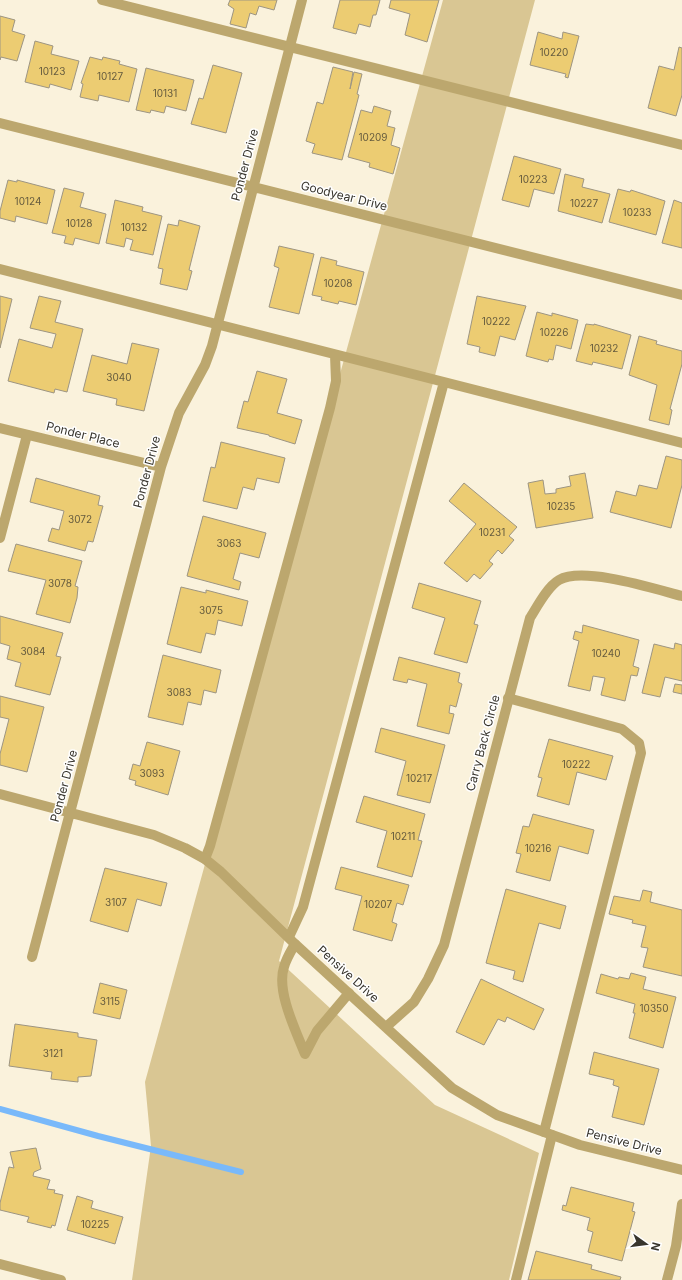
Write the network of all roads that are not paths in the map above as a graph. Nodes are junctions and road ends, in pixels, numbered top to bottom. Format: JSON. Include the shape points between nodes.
{"nodes":[{"id":1,"x":102,"y":0,"type":"edge"},
{"id":2,"x":302,"y":0,"type":"edge"},
{"id":3,"x":290,"y":47,"type":"junction"},
{"id":4,"x":0,"y":123,"type":"edge"},
{"id":5,"x":682,"y":145,"type":"edge"},
{"id":6,"x":253,"y":186,"type":"junction"},
{"id":7,"x":0,"y":269,"type":"edge"},
{"id":8,"x":682,"y":295,"type":"edge"},
{"id":9,"x":218,"y":323,"type":"junction"},
{"id":10,"x":335,"y":355,"type":"junction"},
{"id":11,"x":444,"y":382,"type":"junction"},
{"id":12,"x":0,"y":428,"type":"edge"},
{"id":13,"x":27,"y":435,"type":"junction"},
{"id":14,"x":682,"y":443,"type":"edge"},
{"id":15,"x":161,"y":467,"type":"junction"},
{"id":16,"x":0,"y":538,"type":"edge"},
{"id":17,"x":682,"y":596,"type":"edge"},
{"id":18,"x":508,"y":698,"type":"junction"},
{"id":19,"x":0,"y":794,"type":"edge"},
{"id":20,"x":71,"y":813,"type":"junction"},
{"id":21,"x":205,"y":859,"type":"junction"},
{"id":22,"x":292,"y":941,"type":"junction"},
{"id":23,"x":32,"y":957,"type":"dead end"},
{"id":24,"x":349,"y":993,"type":"junction"},
{"id":25,"x":386,"y":1027,"type":"junction"},
{"id":26,"x":548,"y":1134,"type":"junction"},
{"id":27,"x":682,"y":1170,"type":"edge"},
{"id":28,"x":682,"y":1204,"type":"edge"},
{"id":29,"x":0,"y":1264,"type":"edge"},
{"id":30,"x":61,"y":1280,"type":"edge"},
{"id":31,"x":516,"y":1280,"type":"edge"},
{"id":32,"x":667,"y":1280,"type":"edge"}],
"edges":[{"from":1,"to":3,"type":"street"},
{"from":2,"to":3,"type":"street","name":"Ponder Drive"},
{"from":3,"to":5,"type":"street"},
{"from":3,"to":6,"type":"street","name":"Ponder Drive"},
{"from":4,"to":6,"type":"street","name":"Goodyear Drive"},
{"from":6,"to":8,"type":"street","name":"Goodyear Drive"},
{"from":6,"to":9,"type":"street","name":"Ponder Drive"},
{"from":7,"to":9,"type":"street"},
{"from":9,"to":10,"type":"street"},
{"from":9,"to":15,"type":"street","name":"Ponder Drive","via":[[205,365],[179,413]]},
{"from":10,"to":11,"type":"street"},
{"from":10,"to":21,"type":"street","via":[[336,381],[330,408]]},
{"from":11,"to":14,"type":"street"},
{"from":11,"to":22,"type":"street"},
{"from":12,"to":13,"type":"street","name":"Ponder Place"},
{"from":13,"to":15,"type":"street","name":"Ponder Place"},
{"from":13,"to":16,"type":"street"},
{"from":15,"to":20,"type":"street","name":"Ponder Drive"},
{"from":17,"to":18,"type":"street","name":"Carry Back Circle","via":[[606,577],[584,574],[560,579],[542,598],[530,618]]},
{"from":18,"to":25,"type":"street","name":"Carry Back Circle","via":[[444,945],[414,1002]]},
{"from":18,"to":26,"type":"street","via":[[622,728],[639,743],[640,753]]},
{"from":19,"to":20,"type":"street","name":"Pensive Drive"},
{"from":20,"to":21,"type":"street","name":"Pensive Drive","via":[[154,834]]},
{"from":20,"to":23,"type":"street","name":"Ponder Drive"},
{"from":21,"to":22,"type":"street","name":"Pensive Drive"},
{"from":22,"to":24,"type":"street","name":"Pensive Drive"},
{"from":22,"to":24,"type":"street","via":[[282,984],[305,1054],[317,1031]]},
{"from":24,"to":25,"type":"street","name":"Pensive Drive"},
{"from":25,"to":26,"type":"street","name":"Pensive Drive","via":[[452,1088],[497,1115]]},
{"from":26,"to":27,"type":"street","name":"Pensive Drive","via":[[580,1145]]},
{"from":26,"to":31,"type":"street"},
{"from":28,"to":32,"type":"street","via":[[676,1246]]},
{"from":29,"to":30,"type":"street"}]}
